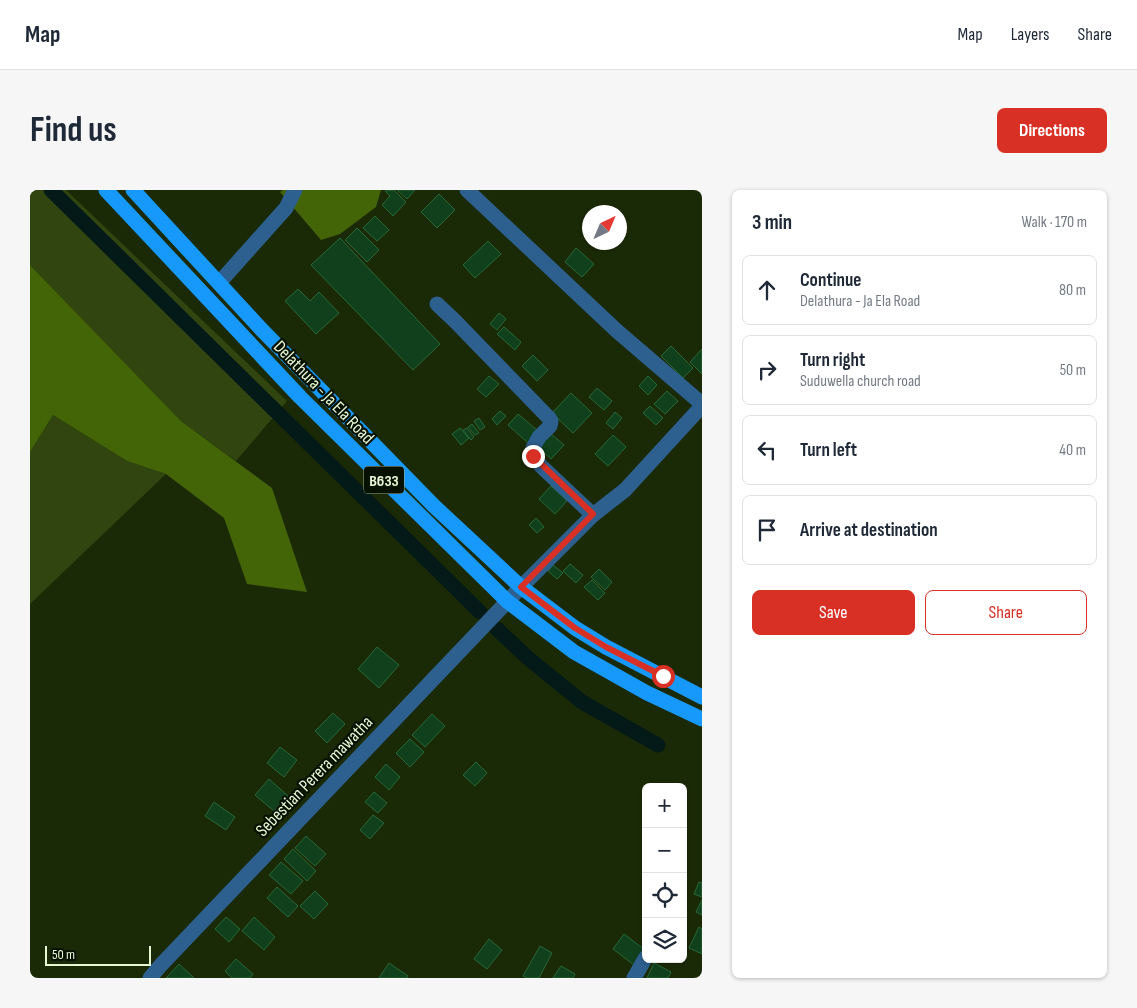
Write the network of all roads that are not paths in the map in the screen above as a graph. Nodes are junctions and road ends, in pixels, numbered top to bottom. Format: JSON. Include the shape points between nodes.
{"nodes":[{"id":1,"x":106,"y":190,"type":"edge"},
{"id":2,"x":132,"y":190,"type":"edge"},
{"id":3,"x":295,"y":190,"type":"edge"},
{"id":4,"x":467,"y":190,"type":"edge"},
{"id":5,"x":219,"y":283,"type":"junction"},
{"id":6,"x":437,"y":304,"type":"dead end"},
{"id":7,"x":702,"y":405,"type":"edge"},
{"id":8,"x":593,"y":514,"type":"junction"},
{"id":9,"x":521,"y":587,"type":"junction"},
{"id":10,"x":507,"y":601,"type":"junction"},
{"id":11,"x":702,"y":697,"type":"edge"},
{"id":12,"x":702,"y":719,"type":"edge"},
{"id":13,"x":642,"y":963,"type":"edge"},
{"id":14,"x":150,"y":978,"type":"edge"},
{"id":15,"x":634,"y":978,"type":"edge"}],
"edges":[{"from":1,"to":10,"type":"main road","name":"Delathura - Ja Ela Road","number":"B633","via":[[300,396]]},
{"from":2,"to":5,"type":"main road","name":"Delathura - Ja Ela Road","number":"B633"},
{"from":3,"to":5,"type":"street","via":[[286,208]]},
{"from":4,"to":7,"type":"street","via":[[617,331]]},
{"from":5,"to":9,"type":"main road","name":"Delathura - Ja Ela Road","number":"B633","via":[[428,499]]},
{"from":6,"to":8,"type":"street","via":[[550,418],[550,426],[533,448],[533,456]]},
{"from":7,"to":8,"type":"street","name":"Sebestian Perera mawatha","via":[[625,490]]},
{"from":8,"to":9,"type":"street","name":"Sebestian Perera mawatha"},
{"from":9,"to":10,"type":"street","name":"Sebestian Perera mawatha"},
{"from":9,"to":11,"type":"main road","name":"Delathura - Ja Ela Road","number":"B633","via":[[606,647]]},
{"from":10,"to":12,"type":"main road","name":"Delathura - Ja Ela Road","number":"B633","via":[[574,652]]},
{"from":10,"to":14,"type":"street","name":"Sebestian Perera mawatha"},
{"from":13,"to":15,"type":"street"}]}
